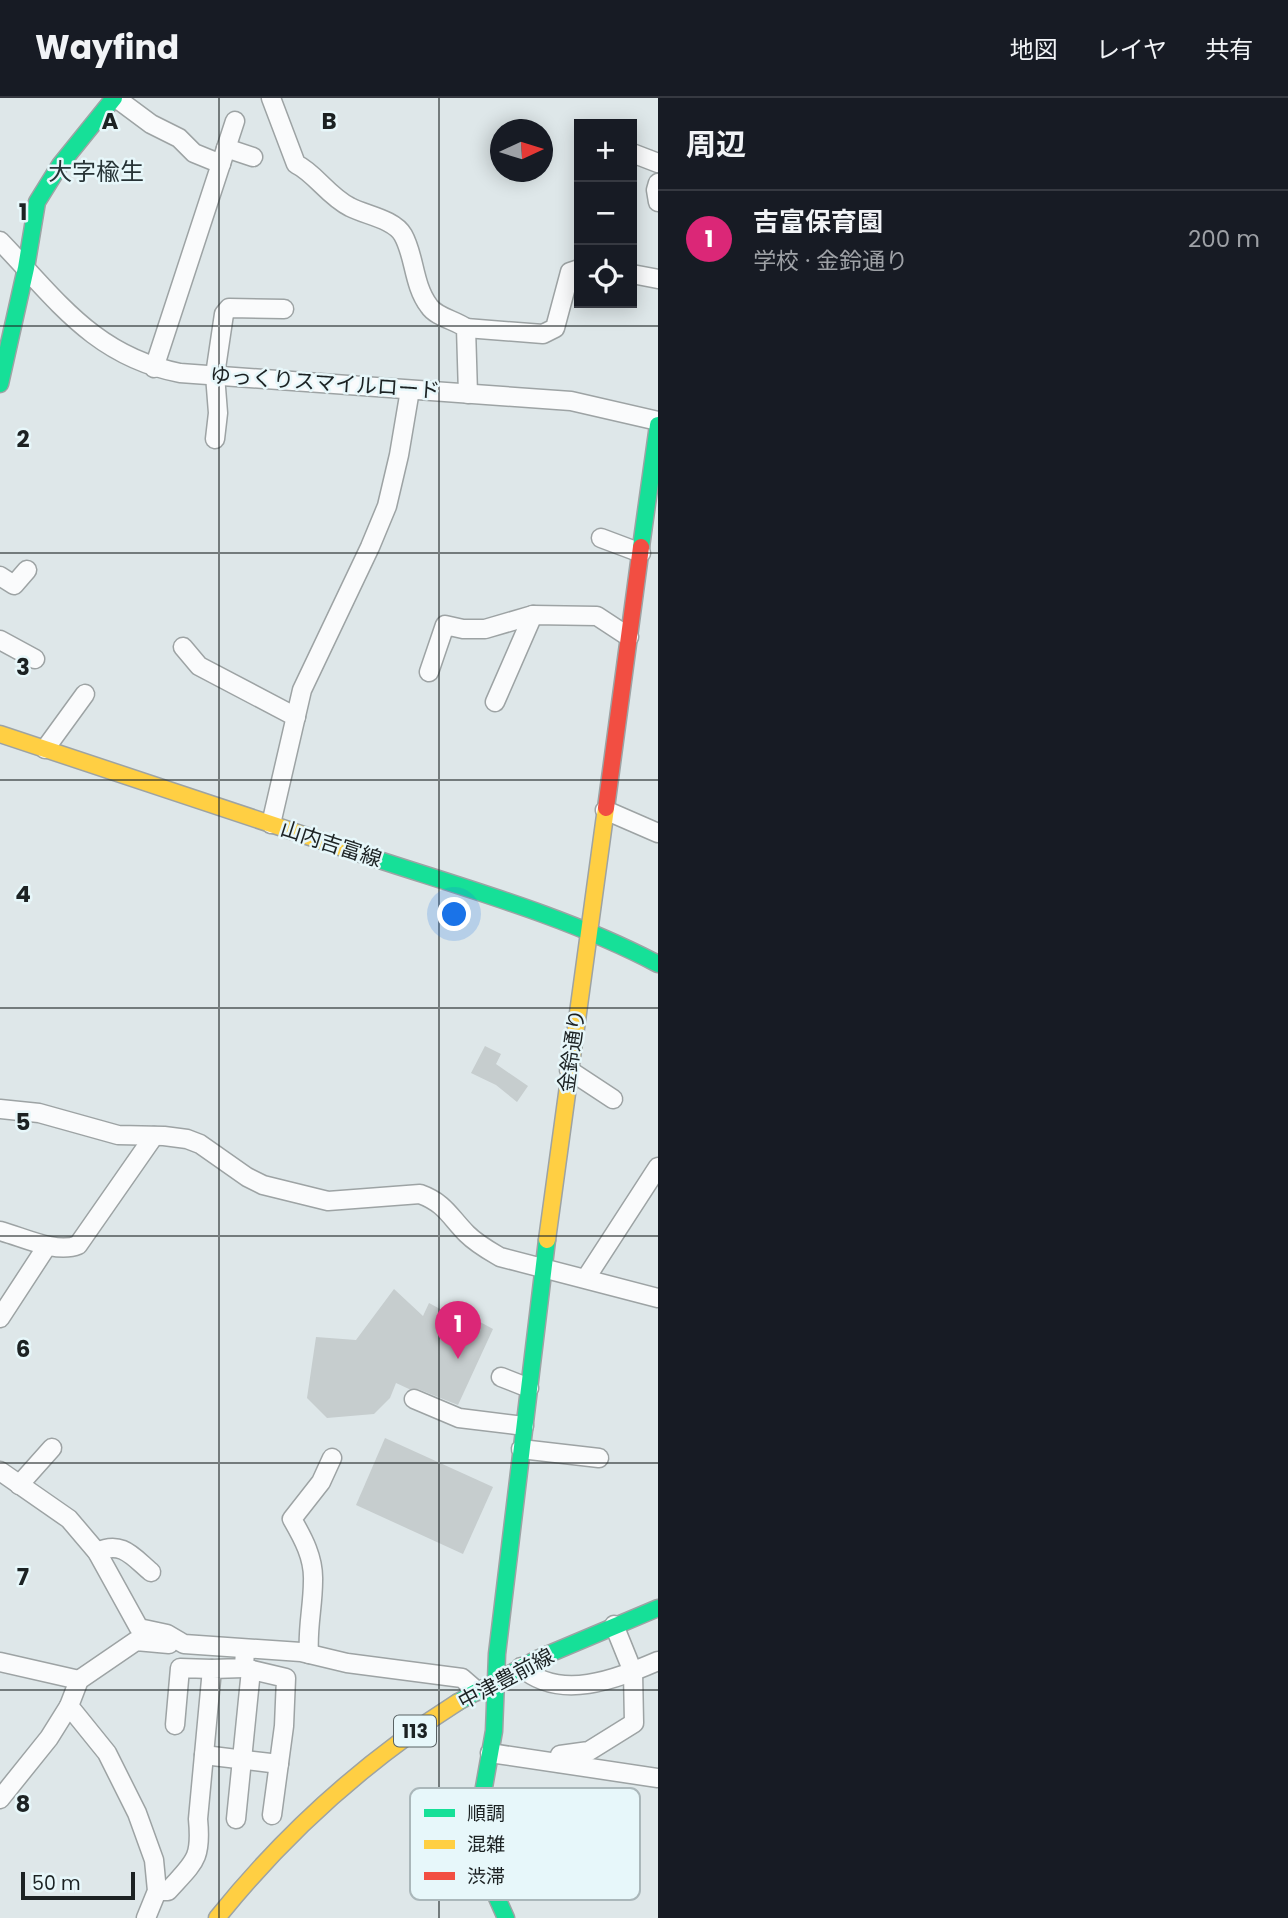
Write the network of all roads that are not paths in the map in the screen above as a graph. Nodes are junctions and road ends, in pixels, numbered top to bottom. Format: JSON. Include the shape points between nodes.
{"nodes":[{"id":1,"x":115,"y":98,"type":"edge"},
{"id":2,"x":271,"y":98,"type":"edge"},
{"id":3,"x":235,"y":121,"type":"dead end"},
{"id":4,"x":637,"y":155,"type":"edge"},
{"id":5,"x":223,"y":156,"type":"junction"},
{"id":6,"x":253,"y":156,"type":"dead end"},
{"id":7,"x":658,"y":163,"type":"edge"},
{"id":8,"x":658,"y":183,"type":"edge"},
{"id":9,"x":658,"y":202,"type":"edge"},
{"id":10,"x":0,"y":241,"type":"edge"},
{"id":11,"x":26,"y":268,"type":"junction"},
{"id":12,"x":574,"y":271,"type":"edge"},
{"id":13,"x":637,"y":275,"type":"edge"},
{"id":14,"x":658,"y":279,"type":"edge"},
{"id":15,"x":284,"y":309,"type":"dead end"},
{"id":16,"x":466,"y":328,"type":"junction"},
{"id":17,"x":154,"y":368,"type":"junction"},
{"id":18,"x":215,"y":375,"type":"junction"},
{"id":19,"x":0,"y":384,"type":"edge"},
{"id":20,"x":410,"y":390,"type":"junction"},
{"id":21,"x":468,"y":394,"type":"junction"},
{"id":22,"x":658,"y":423,"type":"edge"},
{"id":23,"x":215,"y":439,"type":"dead end"},
{"id":24,"x":653,"y":495,"type":"edge"},
{"id":25,"x":601,"y":538,"type":"dead end"},
{"id":26,"x":640,"y":553,"type":"junction"},
{"id":27,"x":27,"y":570,"type":"dead end"},
{"id":28,"x":0,"y":576,"type":"edge"},
{"id":29,"x":533,"y":615,"type":"junction"},
{"id":30,"x":629,"y":637,"type":"junction"},
{"id":31,"x":0,"y":640,"type":"edge"},
{"id":32,"x":183,"y":647,"type":"dead end"},
{"id":33,"x":35,"y":659,"type":"dead end"},
{"id":34,"x":429,"y":672,"type":"dead end"},
{"id":35,"x":85,"y":694,"type":"dead end"},
{"id":36,"x":495,"y":702,"type":"dead end"},
{"id":37,"x":296,"y":717,"type":"junction"},
{"id":38,"x":0,"y":734,"type":"edge"},
{"id":39,"x":45,"y":749,"type":"junction"},
{"id":40,"x":605,"y":810,"type":"junction"},
{"id":41,"x":271,"y":824,"type":"junction"},
{"id":42,"x":658,"y":833,"type":"edge"},
{"id":43,"x":588,"y":933,"type":"junction"},
{"id":44,"x":658,"y":964,"type":"edge"},
{"id":45,"x":569,"y":1070,"type":"junction"},
{"id":46,"x":613,"y":1099,"type":"dead end"},
{"id":47,"x":0,"y":1109,"type":"edge"},
{"id":48,"x":154,"y":1136,"type":"junction"},
{"id":49,"x":658,"y":1167,"type":"edge"},
{"id":50,"x":0,"y":1231,"type":"edge"},
{"id":51,"x":47,"y":1246,"type":"junction"},
{"id":52,"x":543,"y":1267,"type":"junction"},
{"id":53,"x":586,"y":1278,"type":"junction"},
{"id":54,"x":658,"y":1298,"type":"edge"},
{"id":55,"x":0,"y":1318,"type":"edge"},
{"id":56,"x":500,"y":1377,"type":"dead end"},
{"id":57,"x":529,"y":1388,"type":"junction"},
{"id":58,"x":414,"y":1399,"type":"dead end"},
{"id":59,"x":524,"y":1426,"type":"junction"},
{"id":60,"x":52,"y":1448,"type":"dead end"},
{"id":61,"x":522,"y":1449,"type":"junction"},
{"id":62,"x":332,"y":1458,"type":"dead end"},
{"id":63,"x":599,"y":1458,"type":"dead end"},
{"id":64,"x":0,"y":1471,"type":"edge"},
{"id":65,"x":19,"y":1485,"type":"junction"},
{"id":66,"x":97,"y":1552,"type":"junction"},
{"id":67,"x":151,"y":1572,"type":"dead end"},
{"id":68,"x":658,"y":1608,"type":"edge"},
{"id":69,"x":614,"y":1625,"type":"junction"},
{"id":70,"x":184,"y":1644,"type":"junction"},
{"id":71,"x":246,"y":1648,"type":"junction"},
{"id":72,"x":309,"y":1654,"type":"junction"},
{"id":73,"x":658,"y":1661,"type":"edge"},
{"id":74,"x":0,"y":1662,"type":"edge"},
{"id":75,"x":521,"y":1667,"type":"junction"},
{"id":76,"x":212,"y":1669,"type":"junction"},
{"id":77,"x":247,"y":1669,"type":"junction"},
{"id":78,"x":633,"y":1672,"type":"junction"},
{"id":79,"x":498,"y":1679,"type":"junction"},
{"id":80,"x":79,"y":1680,"type":"junction"},
{"id":81,"x":477,"y":1691,"type":"junction"},
{"id":82,"x":69,"y":1706,"type":"junction"},
{"id":83,"x":175,"y":1725,"type":"dead end"},
{"id":84,"x":491,"y":1753,"type":"junction"},
{"id":85,"x":204,"y":1755,"type":"junction"},
{"id":86,"x":242,"y":1759,"type":"junction"},
{"id":87,"x":560,"y":1763,"type":"junction"},
{"id":88,"x":279,"y":1764,"type":"junction"},
{"id":89,"x":658,"y":1778,"type":"edge"},
{"id":90,"x":484,"y":1788,"type":"edge"},
{"id":91,"x":0,"y":1799,"type":"edge"},
{"id":92,"x":272,"y":1815,"type":"dead end"},
{"id":93,"x":236,"y":1819,"type":"dead end"},
{"id":94,"x":158,"y":1891,"type":"junction"},
{"id":95,"x":498,"y":1900,"type":"edge"},
{"id":96,"x":146,"y":1918,"type":"edge"},
{"id":97,"x":217,"y":1918,"type":"edge"},
{"id":98,"x":506,"y":1918,"type":"edge"}],
"edges":[{"from":1,"to":5,"type":"street","via":[[179,138],[194,153]]},
{"from":1,"to":11,"type":"street","via":[[45,186],[37,202]]},
{"from":2,"to":16,"type":"street","via":[[296,164],[334,197],[402,233],[429,308]]},
{"from":3,"to":5,"type":"street"},
{"from":4,"to":7,"type":"street"},
{"from":5,"to":6,"type":"street"},
{"from":5,"to":17,"type":"street"},
{"from":8,"to":9,"type":"street"},
{"from":10,"to":11,"type":"street","name":"ゆっくりスマイルロード"},
{"from":11,"to":17,"type":"street","name":"ゆっくりスマイルロード","via":[[85,330]]},
{"from":11,"to":19,"type":"street"},
{"from":12,"to":16,"type":"street","via":[[555,328],[543,334]]},
{"from":13,"to":14,"type":"street"},
{"from":15,"to":18,"type":"street","via":[[229,308],[224,314]]},
{"from":16,"to":21,"type":"street"},
{"from":17,"to":18,"type":"street","name":"ゆっくりスマイルロード"},
{"from":18,"to":20,"type":"street","name":"ゆっくりスマイルロード"},
{"from":18,"to":23,"type":"street"},
{"from":20,"to":21,"type":"street","name":"ゆっくりスマイルロード"},
{"from":20,"to":37,"type":"street","via":[[387,506],[302,690]]},
{"from":21,"to":22,"type":"street","name":"ゆっくりスマイルロード","via":[[571,401]]},
{"from":22,"to":24,"type":"street","name":"金鈴通り"},
{"from":24,"to":26,"type":"street","name":"金鈴通り"},
{"from":25,"to":26,"type":"street"},
{"from":26,"to":30,"type":"street","name":"金鈴通り"},
{"from":27,"to":28,"type":"street","via":[[14,585]]},
{"from":29,"to":30,"type":"street","via":[[597,616]]},
{"from":29,"to":34,"type":"street","via":[[485,629],[444,625]]},
{"from":29,"to":36,"type":"street"},
{"from":30,"to":40,"type":"street","name":"金鈴通り"},
{"from":31,"to":33,"type":"street"},
{"from":32,"to":37,"type":"street","via":[[199,666]]},
{"from":35,"to":39,"type":"street"},
{"from":37,"to":41,"type":"street"},
{"from":38,"to":39,"type":"street","name":"山内吉富線"},
{"from":39,"to":41,"type":"street","name":"山内吉富線"},
{"from":40,"to":42,"type":"street"},
{"from":40,"to":43,"type":"street","name":"金鈴通り"},
{"from":41,"to":43,"type":"street","name":"山内吉富線"},
{"from":43,"to":44,"type":"street","name":"山内吉富線"},
{"from":43,"to":45,"type":"street","name":"金鈴通り"},
{"from":45,"to":46,"type":"street"},
{"from":45,"to":52,"type":"street","name":"金鈴通り"},
{"from":47,"to":48,"type":"street","via":[[38,1113],[118,1135]]},
{"from":48,"to":51,"type":"street","via":[[78,1245],[68,1249]]},
{"from":48,"to":52,"type":"street","via":[[187,1139],[263,1185],[328,1201],[420,1194],[442,1205],[482,1248]]},
{"from":49,"to":53,"type":"street"},
{"from":50,"to":51,"type":"street"},
{"from":51,"to":55,"type":"street"},
{"from":52,"to":53,"type":"street"},
{"from":52,"to":57,"type":"street","name":"金鈴通り"},
{"from":53,"to":54,"type":"street"},
{"from":56,"to":57,"type":"street"},
{"from":57,"to":59,"type":"street","name":"金鈴通り"},
{"from":58,"to":59,"type":"street","via":[[459,1419]]},
{"from":59,"to":61,"type":"street","name":"金鈴通り"},
{"from":60,"to":65,"type":"street"},
{"from":61,"to":63,"type":"street"},
{"from":61,"to":79,"type":"street","name":"金鈴通り","via":[[497,1654]]},
{"from":62,"to":72,"type":"street","via":[[321,1482],[292,1519],[305,1541],[313,1580]]},
{"from":64,"to":65,"type":"street"},
{"from":65,"to":66,"type":"street","via":[[69,1519]]},
{"from":66,"to":67,"type":"street","via":[[109,1546],[124,1549]]},
{"from":66,"to":70,"type":"street","via":[[139,1628],[167,1634]]},
{"from":68,"to":69,"type":"street","name":"中津豊前線","number":"113"},
{"from":69,"to":75,"type":"street","name":"中津豊前線","number":"113"},
{"from":69,"to":78,"type":"street"},
{"from":70,"to":71,"type":"street"},
{"from":70,"to":80,"type":"street","via":[[136,1641]]},
{"from":71,"to":72,"type":"street"},
{"from":71,"to":77,"type":"street"},
{"from":72,"to":81,"type":"street","via":[[462,1678]]},
{"from":73,"to":78,"type":"street"},
{"from":74,"to":80,"type":"street"},
{"from":75,"to":78,"type":"street","via":[[533,1678],[574,1686]]},
{"from":75,"to":79,"type":"street","name":"中津豊前線","number":"113"},
{"from":76,"to":77,"type":"street"},
{"from":76,"to":83,"type":"street","via":[[180,1668]]},
{"from":76,"to":85,"type":"street"},
{"from":77,"to":86,"type":"street"},
{"from":77,"to":88,"type":"street","via":[[286,1678]]},
{"from":78,"to":87,"type":"street","via":[[634,1723],[589,1751],[560,1755]]},
{"from":79,"to":81,"type":"street","name":"中津豊前線","number":"113"},
{"from":79,"to":84,"type":"street","name":"金鈴通り"},
{"from":80,"to":82,"type":"street"},
{"from":81,"to":97,"type":"street","name":"中津豊前線","number":"113","via":[[356,1775],[306,1818]]},
{"from":82,"to":91,"type":"street"},
{"from":82,"to":94,"type":"street","via":[[121,1777],[154,1860]]},
{"from":84,"to":87,"type":"street"},
{"from":84,"to":90,"type":"street","name":"金鈴通り"},
{"from":85,"to":86,"type":"street"},
{"from":85,"to":94,"type":"street","via":[[200,1843],[194,1862],[168,1891]]},
{"from":86,"to":88,"type":"street"},
{"from":86,"to":93,"type":"street"},
{"from":87,"to":89,"type":"street"},
{"from":88,"to":92,"type":"street"},
{"from":94,"to":96,"type":"street"},
{"from":95,"to":98,"type":"street","name":"金鈴通り"}]}
